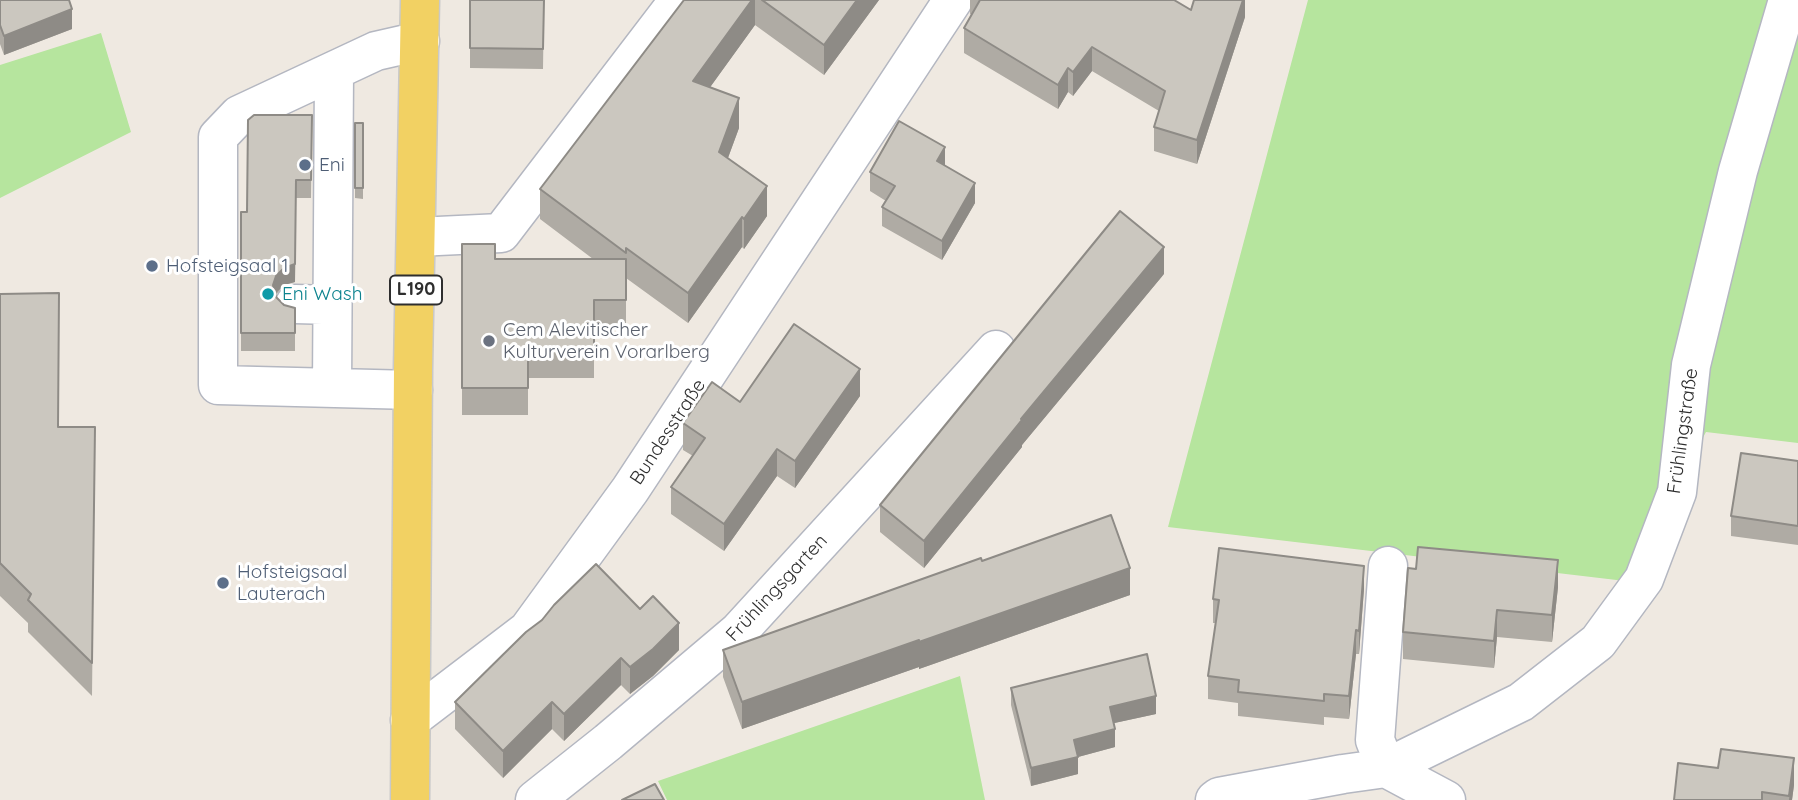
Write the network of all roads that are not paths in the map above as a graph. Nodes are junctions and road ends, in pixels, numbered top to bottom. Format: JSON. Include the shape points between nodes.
{"nodes":[{"id":1,"x":420,"y":0,"type":"edge"},
{"id":2,"x":679,"y":0,"type":"edge"},
{"id":3,"x":953,"y":0,"type":"edge"},
{"id":4,"x":1788,"y":0,"type":"edge"},
{"id":5,"x":420,"y":41,"type":"junction"},
{"id":6,"x":334,"y":72,"type":"junction"},
{"id":7,"x":417,"y":237,"type":"junction"},
{"id":8,"x":996,"y":351,"type":"dead end"},
{"id":9,"x":332,"y":388,"type":"junction"},
{"id":10,"x":414,"y":390,"type":"junction"},
{"id":11,"x":1388,"y":566,"type":"dead end"},
{"id":12,"x":410,"y":720,"type":"junction"},
{"id":13,"x":1386,"y":768,"type":"junction"},
{"id":14,"x":410,"y":800,"type":"edge"},
{"id":15,"x":536,"y":800,"type":"edge"},
{"id":16,"x":1215,"y":800,"type":"edge"},
{"id":17,"x":1446,"y":800,"type":"edge"}],
"edges":[{"from":1,"to":5,"type":"main road","number":"L190"},
{"from":2,"to":7,"type":"street","via":[[501,233]]},
{"from":3,"to":12,"type":"street","name":"Bundesstraße","via":[[630,490],[528,630]]},
{"from":4,"to":13,"type":"street","name":"Frühlingstraße","via":[[1738,171],[1691,365],[1677,492],[1644,579],[1598,642],[1521,702]]},
{"from":5,"to":6,"type":"street","via":[[376,51]]},
{"from":5,"to":7,"type":"main road","number":"L190"},
{"from":6,"to":9,"type":"street","via":[[314,305]]},
{"from":6,"to":9,"type":"street","via":[[239,115],[218,137],[229,303],[218,385]]},
{"from":7,"to":10,"type":"main road","number":"L190"},
{"from":8,"to":15,"type":"street","name":"Frühlingsgarten","via":[[738,632]]},
{"from":9,"to":10,"type":"street"},
{"from":10,"to":12,"type":"main road","number":"L190"},
{"from":11,"to":13,"type":"street","via":[[1375,740]]},
{"from":12,"to":14,"type":"main road","number":"L190"},
{"from":13,"to":16,"type":"street","name":"Frühlingstraße"},
{"from":13,"to":17,"type":"street"}]}
